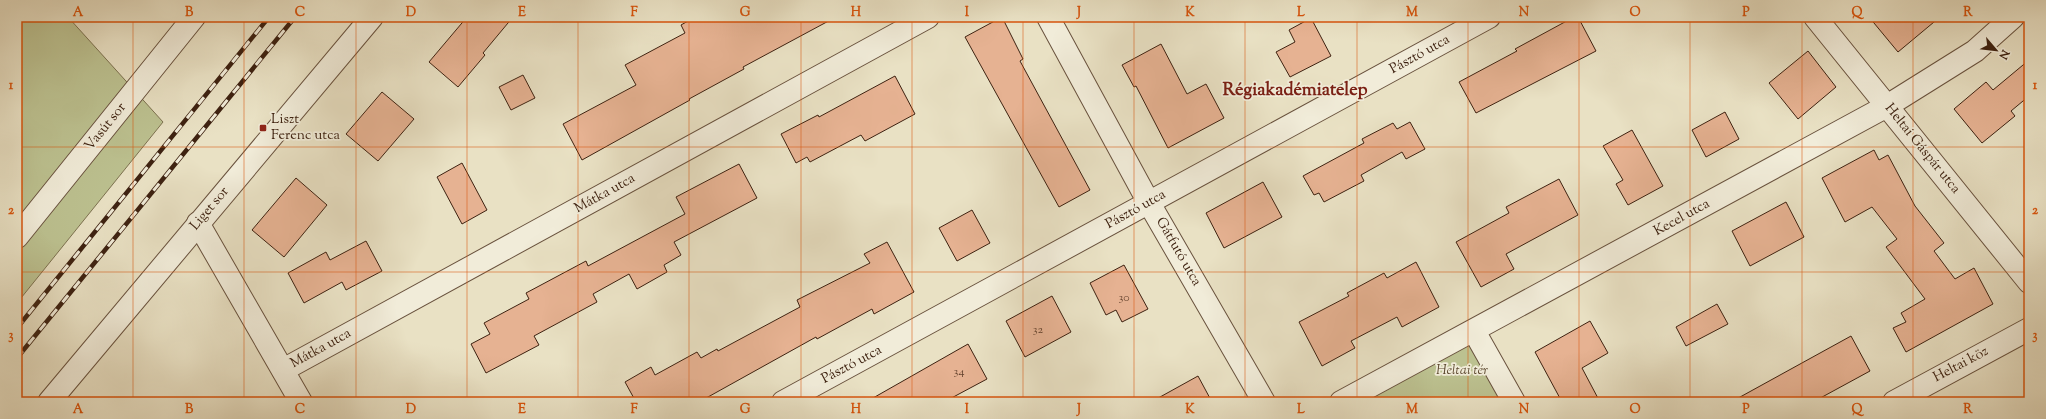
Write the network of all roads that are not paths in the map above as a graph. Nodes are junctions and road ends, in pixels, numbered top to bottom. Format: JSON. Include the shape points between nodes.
{"nodes":[{"id":1,"x":194,"y":17,"type":"edge"},
{"id":2,"x":372,"y":17,"type":"edge"},
{"id":3,"x":928,"y":17,"type":"edge"},
{"id":4,"x":1048,"y":17,"type":"edge"},
{"id":5,"x":1489,"y":17,"type":"edge"},
{"id":6,"x":1815,"y":17,"type":"edge"},
{"id":7,"x":2013,"y":17,"type":"edge"},
{"id":8,"x":1887,"y":106,"type":"junction"},
{"id":9,"x":1149,"y":203,"type":"junction"},
{"id":10,"x":198,"y":224,"type":"junction"},
{"id":11,"x":17,"y":237,"type":"edge"},
{"id":12,"x":2029,"y":282,"type":"edge"},
{"id":13,"x":2029,"y":329,"type":"edge"},
{"id":14,"x":1474,"y":331,"type":"junction"},
{"id":15,"x":283,"y":370,"type":"junction"},
{"id":16,"x":49,"y":402,"type":"edge"},
{"id":17,"x":301,"y":402,"type":"edge"},
{"id":18,"x":783,"y":402,"type":"edge"},
{"id":19,"x":1264,"y":402,"type":"edge"},
{"id":20,"x":1341,"y":402,"type":"edge"},
{"id":21,"x":1514,"y":402,"type":"edge"},
{"id":22,"x":1894,"y":402,"type":"edge"}],
"edges":[{"from":1,"to":11,"type":"street","name":"Vasút sor"},
{"from":2,"to":10,"type":"street","name":"Liget sor"},
{"from":3,"to":15,"type":"street","name":"Mátka utca"},
{"from":4,"to":9,"type":"street","name":"Gátfutó utca"},
{"from":5,"to":9,"type":"street","name":"Pásztó utca"},
{"from":6,"to":8,"type":"street","name":"Heltai Gáspár utca"},
{"from":7,"to":8,"type":"street","name":"Kecel utca","via":[[1975,51]]},
{"from":8,"to":12,"type":"street","name":"Heltai Gáspár utca"},
{"from":8,"to":14,"type":"street","name":"Kecel utca"},
{"from":9,"to":18,"type":"street","name":"Pásztó utca"},
{"from":9,"to":19,"type":"street","name":"Gátfutó utca"},
{"from":10,"to":15,"type":"street"},
{"from":10,"to":16,"type":"street","name":"Liget sor"},
{"from":13,"to":22,"type":"street","name":"Heltai köz"},
{"from":14,"to":20,"type":"street","name":"Kecel utca"},
{"from":14,"to":21,"type":"street"},
{"from":15,"to":17,"type":"street"}]}
